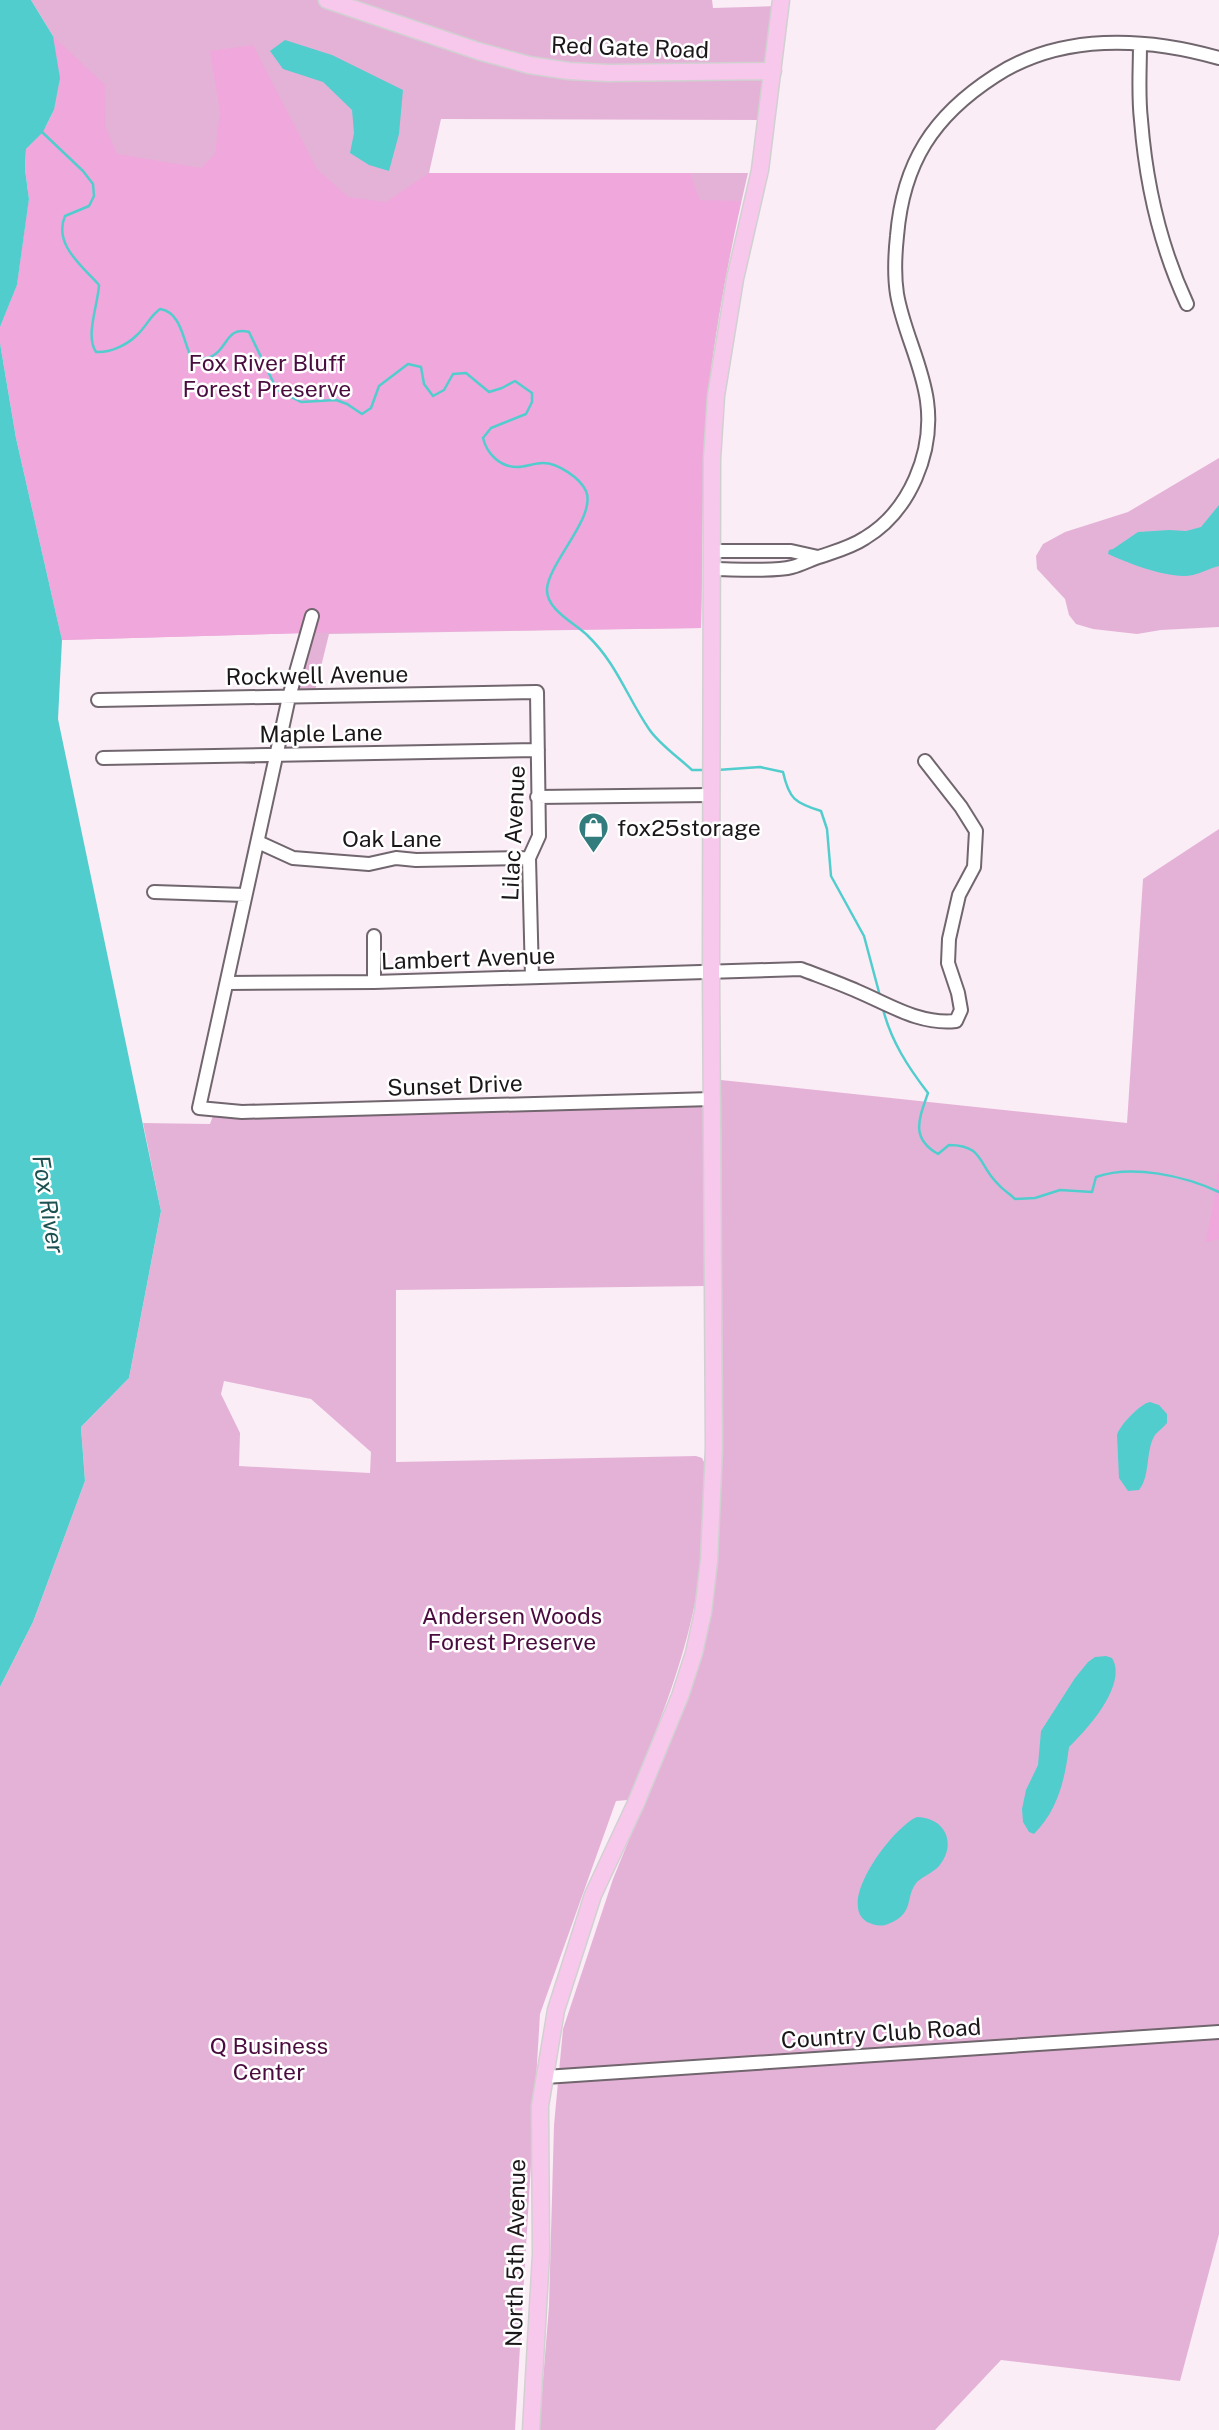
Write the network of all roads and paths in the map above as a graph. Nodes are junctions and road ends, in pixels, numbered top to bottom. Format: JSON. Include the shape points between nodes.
{"nodes":[{"id":1,"x":327,"y":0,"type":"edge"},
{"id":2,"x":781,"y":0,"type":"edge"},
{"id":3,"x":1140,"y":44,"type":"junction"},
{"id":4,"x":1219,"y":58,"type":"edge"},
{"id":5,"x":773,"y":71,"type":"junction"},
{"id":6,"x":1187,"y":304,"type":"dead end"},
{"id":7,"x":713,"y":551,"type":"junction"},
{"id":8,"x":818,"y":557,"type":"junction"},
{"id":9,"x":713,"y":569,"type":"junction"},
{"id":10,"x":312,"y":616,"type":"dead end"},
{"id":11,"x":536,"y":692,"type":"joint"},
{"id":12,"x":289,"y":696,"type":"junction"},
{"id":13,"x":98,"y":700,"type":"dead end"},
{"id":14,"x":538,"y":750,"type":"junction"},
{"id":15,"x":276,"y":754,"type":"junction"},
{"id":16,"x":103,"y":758,"type":"dead end"},
{"id":17,"x":925,"y":761,"type":"dead end"},
{"id":18,"x":711,"y":788,"type":"junction"},
{"id":19,"x":537,"y":797,"type":"junction"},
{"id":20,"x":258,"y":842,"type":"junction"},
{"id":21,"x":530,"y":858,"type":"junction"},
{"id":22,"x":154,"y":891,"type":"dead end"},
{"id":23,"x":245,"y":895,"type":"junction"},
{"id":24,"x":374,"y":936,"type":"dead end"},
{"id":25,"x":711,"y":972,"type":"junction"},
{"id":26,"x":532,"y":978,"type":"junction"},
{"id":27,"x":374,"y":982,"type":"junction"},
{"id":28,"x":227,"y":983,"type":"junction"},
{"id":29,"x":712,"y":1099,"type":"junction"},
{"id":30,"x":1219,"y":2032,"type":"edge"},
{"id":31,"x":545,"y":2077,"type":"junction"},
{"id":32,"x":531,"y":2430,"type":"edge"}],
"edges":[{"from":1,"to":5,"type":"main road","name":"Red Gate Road","via":[[529,65],[569,71]]},
{"from":2,"to":5,"type":"main road","name":"North 5th Avenue"},
{"from":3,"to":4,"type":"street"},
{"from":3,"to":6,"type":"street","via":[[1140,119],[1150,195],[1170,267]]},
{"from":3,"to":8,"type":"street","via":[[1069,46],[1019,61],[975,89],[926,139],[902,193],[895,267],[899,302],[927,402],[921,464],[914,483],[886,522],[865,538]]},
{"from":5,"to":7,"type":"main road","name":"North 5th Avenue","via":[[760,170],[735,279],[716,396]]},
{"from":7,"to":8,"type":"street","via":[[791,551]]},
{"from":7,"to":9,"type":"main road","name":"North 5th Avenue"},
{"from":8,"to":9,"type":"street","via":[[790,568]]},
{"from":9,"to":18,"type":"main road","name":"North 5th Avenue"},
{"from":10,"to":12,"type":"street"},
{"from":11,"to":12,"type":"street","name":"Rockwell Avenue"},
{"from":11,"to":14,"type":"street","name":"Lilac Avenue"},
{"from":12,"to":13,"type":"street","name":"Rockwell Avenue"},
{"from":12,"to":15,"type":"street"},
{"from":14,"to":15,"type":"street","name":"Maple Lane"},
{"from":14,"to":19,"type":"street","name":"Lilac Avenue"},
{"from":15,"to":16,"type":"street","name":"Maple Lane"},
{"from":15,"to":20,"type":"street"},
{"from":17,"to":25,"type":"street","name":"Lambert Avenue","via":[[976,831],[974,867],[959,895],[949,939],[948,963],[961,1010],[956,1021],[938,1023],[915,1017],[801,969]]},
{"from":18,"to":19,"type":"street"},
{"from":18,"to":25,"type":"main road","name":"North 5th Avenue"},
{"from":19,"to":21,"type":"street","name":"Lilac Avenue","via":[[539,836]]},
{"from":20,"to":21,"type":"street","name":"Oak Lane","via":[[293,858],[369,864],[396,858]]},
{"from":20,"to":23,"type":"street"},
{"from":21,"to":26,"type":"street","name":"Lilac Avenue"},
{"from":22,"to":23,"type":"street"},
{"from":23,"to":28,"type":"street"},
{"from":24,"to":27,"type":"street"},
{"from":25,"to":26,"type":"street","name":"Lambert Avenue"},
{"from":25,"to":29,"type":"main road","name":"North 5th Avenue"},
{"from":26,"to":27,"type":"street","name":"Lambert Avenue"},
{"from":27,"to":28,"type":"street","name":"Lambert Avenue"},
{"from":28,"to":29,"type":"street","name":"Sunset Drive","via":[[200,1108],[242,1112]]},
{"from":29,"to":31,"type":"main road","name":"North 5th Avenue","via":[[714,1448],[703,1612],[680,1696],[593,1895],[568,1968]]},
{"from":30,"to":31,"type":"street","name":"Country Club Road"},
{"from":31,"to":32,"type":"main road","name":"North 5th Avenue","via":[[540,2106],[541,2254]]}]}
